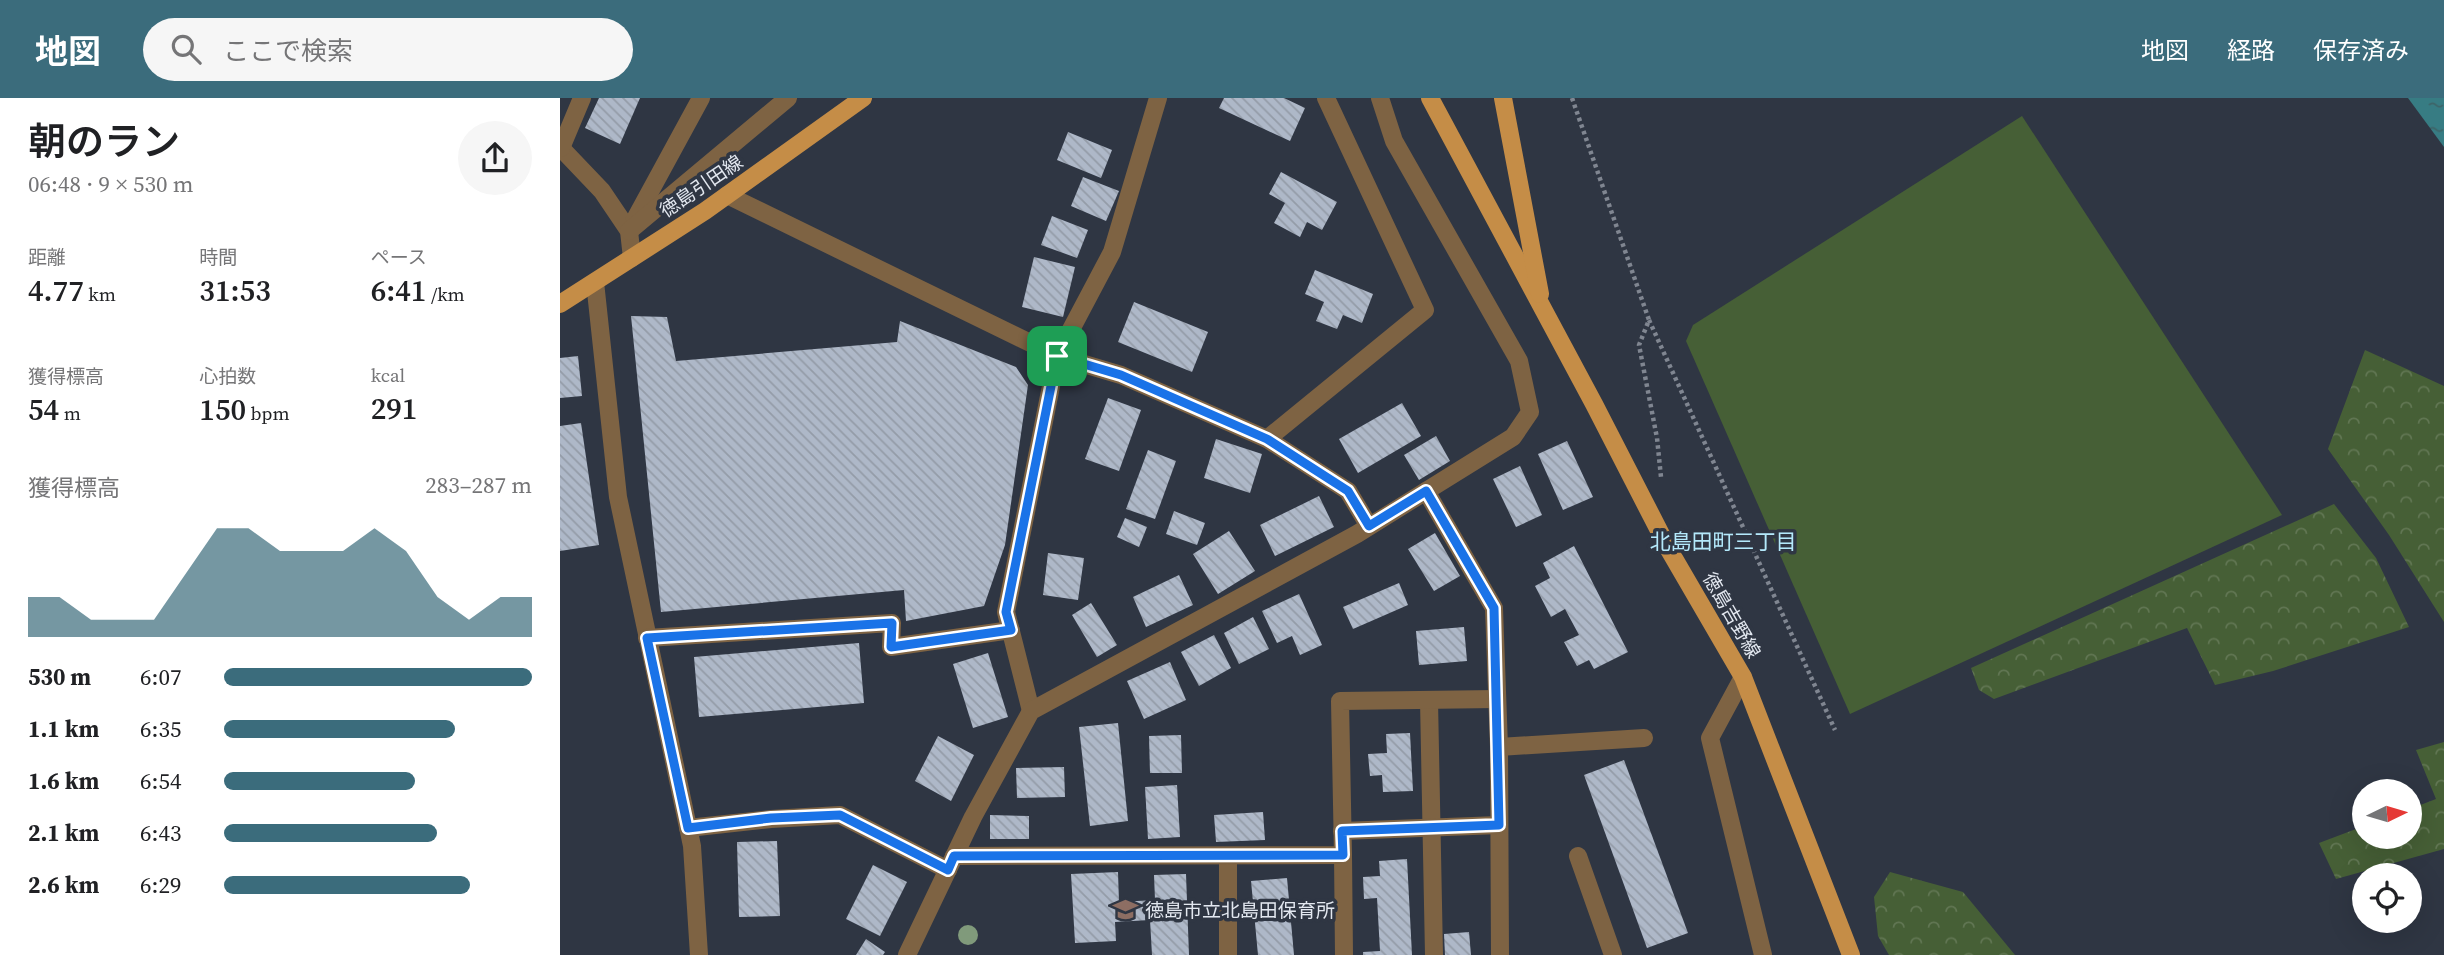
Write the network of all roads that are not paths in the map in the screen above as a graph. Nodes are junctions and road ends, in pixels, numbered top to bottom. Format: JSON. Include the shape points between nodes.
{"nodes":[{"id":1,"x":582,"y":98,"type":"edge"},
{"id":2,"x":701,"y":98,"type":"edge"},
{"id":3,"x":788,"y":98,"type":"edge"},
{"id":4,"x":863,"y":98,"type":"edge"},
{"id":5,"x":1158,"y":98,"type":"edge"},
{"id":6,"x":1326,"y":98,"type":"edge"},
{"id":7,"x":1380,"y":98,"type":"edge"},
{"id":8,"x":1430,"y":98,"type":"edge"},
{"id":9,"x":1503,"y":98,"type":"edge"},
{"id":10,"x":561,"y":148,"type":"edge"},
{"id":11,"x":727,"y":195,"type":"junction"},
{"id":12,"x":629,"y":231,"type":"junction"},
{"id":13,"x":632,"y":258,"type":"junction"},
{"id":14,"x":595,"y":282,"type":"junction"},
{"id":15,"x":560,"y":304,"type":"edge"},
{"id":16,"x":1543,"y":312,"type":"junction"},
{"id":17,"x":1057,"y":356,"type":"junction"},
{"id":18,"x":1267,"y":439,"type":"junction"},
{"id":19,"x":1426,"y":491,"type":"junction"},
{"id":20,"x":1369,"y":526,"type":"junction"},
{"id":21,"x":1011,"y":630,"type":"junction"},
{"id":22,"x":647,"y":638,"type":"junction"},
{"id":23,"x":1743,"y":677,"type":"junction"},
{"id":24,"x":1497,"y":699,"type":"junction"},
{"id":25,"x":1429,"y":700,"type":"junction"},
{"id":26,"x":1031,"y":711,"type":"junction"},
{"id":27,"x":1644,"y":738,"type":"dead end"},
{"id":28,"x":1499,"y":747,"type":"junction"},
{"id":29,"x":1499,"y":825,"type":"junction"},
{"id":30,"x":688,"y":828,"type":"junction"},
{"id":31,"x":1432,"y":828,"type":"junction"},
{"id":32,"x":1342,"y":831,"type":"junction"},
{"id":33,"x":1343,"y":855,"type":"junction"},
{"id":34,"x":1228,"y":856,"type":"junction"},
{"id":35,"x":1578,"y":856,"type":"dead end"},
{"id":36,"x":951,"y":863,"type":"junction"},
{"id":37,"x":699,"y":955,"type":"edge"},
{"id":38,"x":907,"y":955,"type":"edge"},
{"id":39,"x":1228,"y":955,"type":"edge"},
{"id":40,"x":1344,"y":955,"type":"edge"},
{"id":41,"x":1434,"y":955,"type":"edge"},
{"id":42,"x":1500,"y":955,"type":"edge"},
{"id":43,"x":1613,"y":955,"type":"edge"},
{"id":44,"x":1763,"y":955,"type":"edge"},
{"id":45,"x":1851,"y":955,"type":"edge"}],
"edges":[{"from":1,"to":10,"type":"street"},
{"from":2,"to":12,"type":"street"},
{"from":3,"to":12,"type":"street"},
{"from":4,"to":11,"type":"main road","name":"徳島引田線"},
{"from":5,"to":17,"type":"street","via":[[1112,252]]},
{"from":6,"to":18,"type":"street","via":[[1425,310]]},
{"from":7,"to":19,"type":"street","via":[[1394,141],[1519,361],[1530,412],[1513,437]]},
{"from":8,"to":16,"type":"main road","name":"徳島吉野線"},
{"from":9,"to":16,"type":"main road","name":"徳島吉野線"},
{"from":10,"to":12,"type":"street","via":[[602,191]]},
{"from":11,"to":13,"type":"main road","name":"徳島引田線"},
{"from":11,"to":17,"type":"street"},
{"from":12,"to":13,"type":"street"},
{"from":13,"to":14,"type":"main road","name":"徳島引田線"},
{"from":14,"to":15,"type":"main road","name":"徳島引田線"},
{"from":14,"to":22,"type":"street","via":[[618,497]]},
{"from":16,"to":23,"type":"main road","name":"徳島吉野線","via":[[1668,548]]},
{"from":17,"to":18,"type":"street","via":[[1121,375]]},
{"from":17,"to":21,"type":"street","via":[[1006,612]]},
{"from":18,"to":20,"type":"street","via":[[1348,491]]},
{"from":19,"to":20,"type":"street"},
{"from":19,"to":24,"type":"street","via":[[1494,608]]},
{"from":20,"to":26,"type":"street"},
{"from":21,"to":22,"type":"street","via":[[891,647],[892,623]]},
{"from":21,"to":26,"type":"street"},
{"from":22,"to":30,"type":"street"},
{"from":23,"to":44,"type":"street","via":[[1710,738]]},
{"from":23,"to":45,"type":"main road","name":"徳島吉野線"},
{"from":24,"to":25,"type":"street"},
{"from":24,"to":28,"type":"street"},
{"from":25,"to":31,"type":"street"},
{"from":25,"to":32,"type":"street","via":[[1340,701]]},
{"from":26,"to":36,"type":"street"},
{"from":27,"to":28,"type":"street"},
{"from":28,"to":29,"type":"street"},
{"from":29,"to":31,"type":"street"},
{"from":29,"to":42,"type":"street"},
{"from":30,"to":36,"type":"street","via":[[840,815]]},
{"from":30,"to":37,"type":"street"},
{"from":31,"to":32,"type":"street"},
{"from":31,"to":41,"type":"street"},
{"from":32,"to":33,"type":"street"},
{"from":33,"to":34,"type":"street"},
{"from":33,"to":40,"type":"street"},
{"from":34,"to":36,"type":"street"},
{"from":34,"to":39,"type":"street"},
{"from":35,"to":43,"type":"street"},
{"from":36,"to":38,"type":"street"}]}
